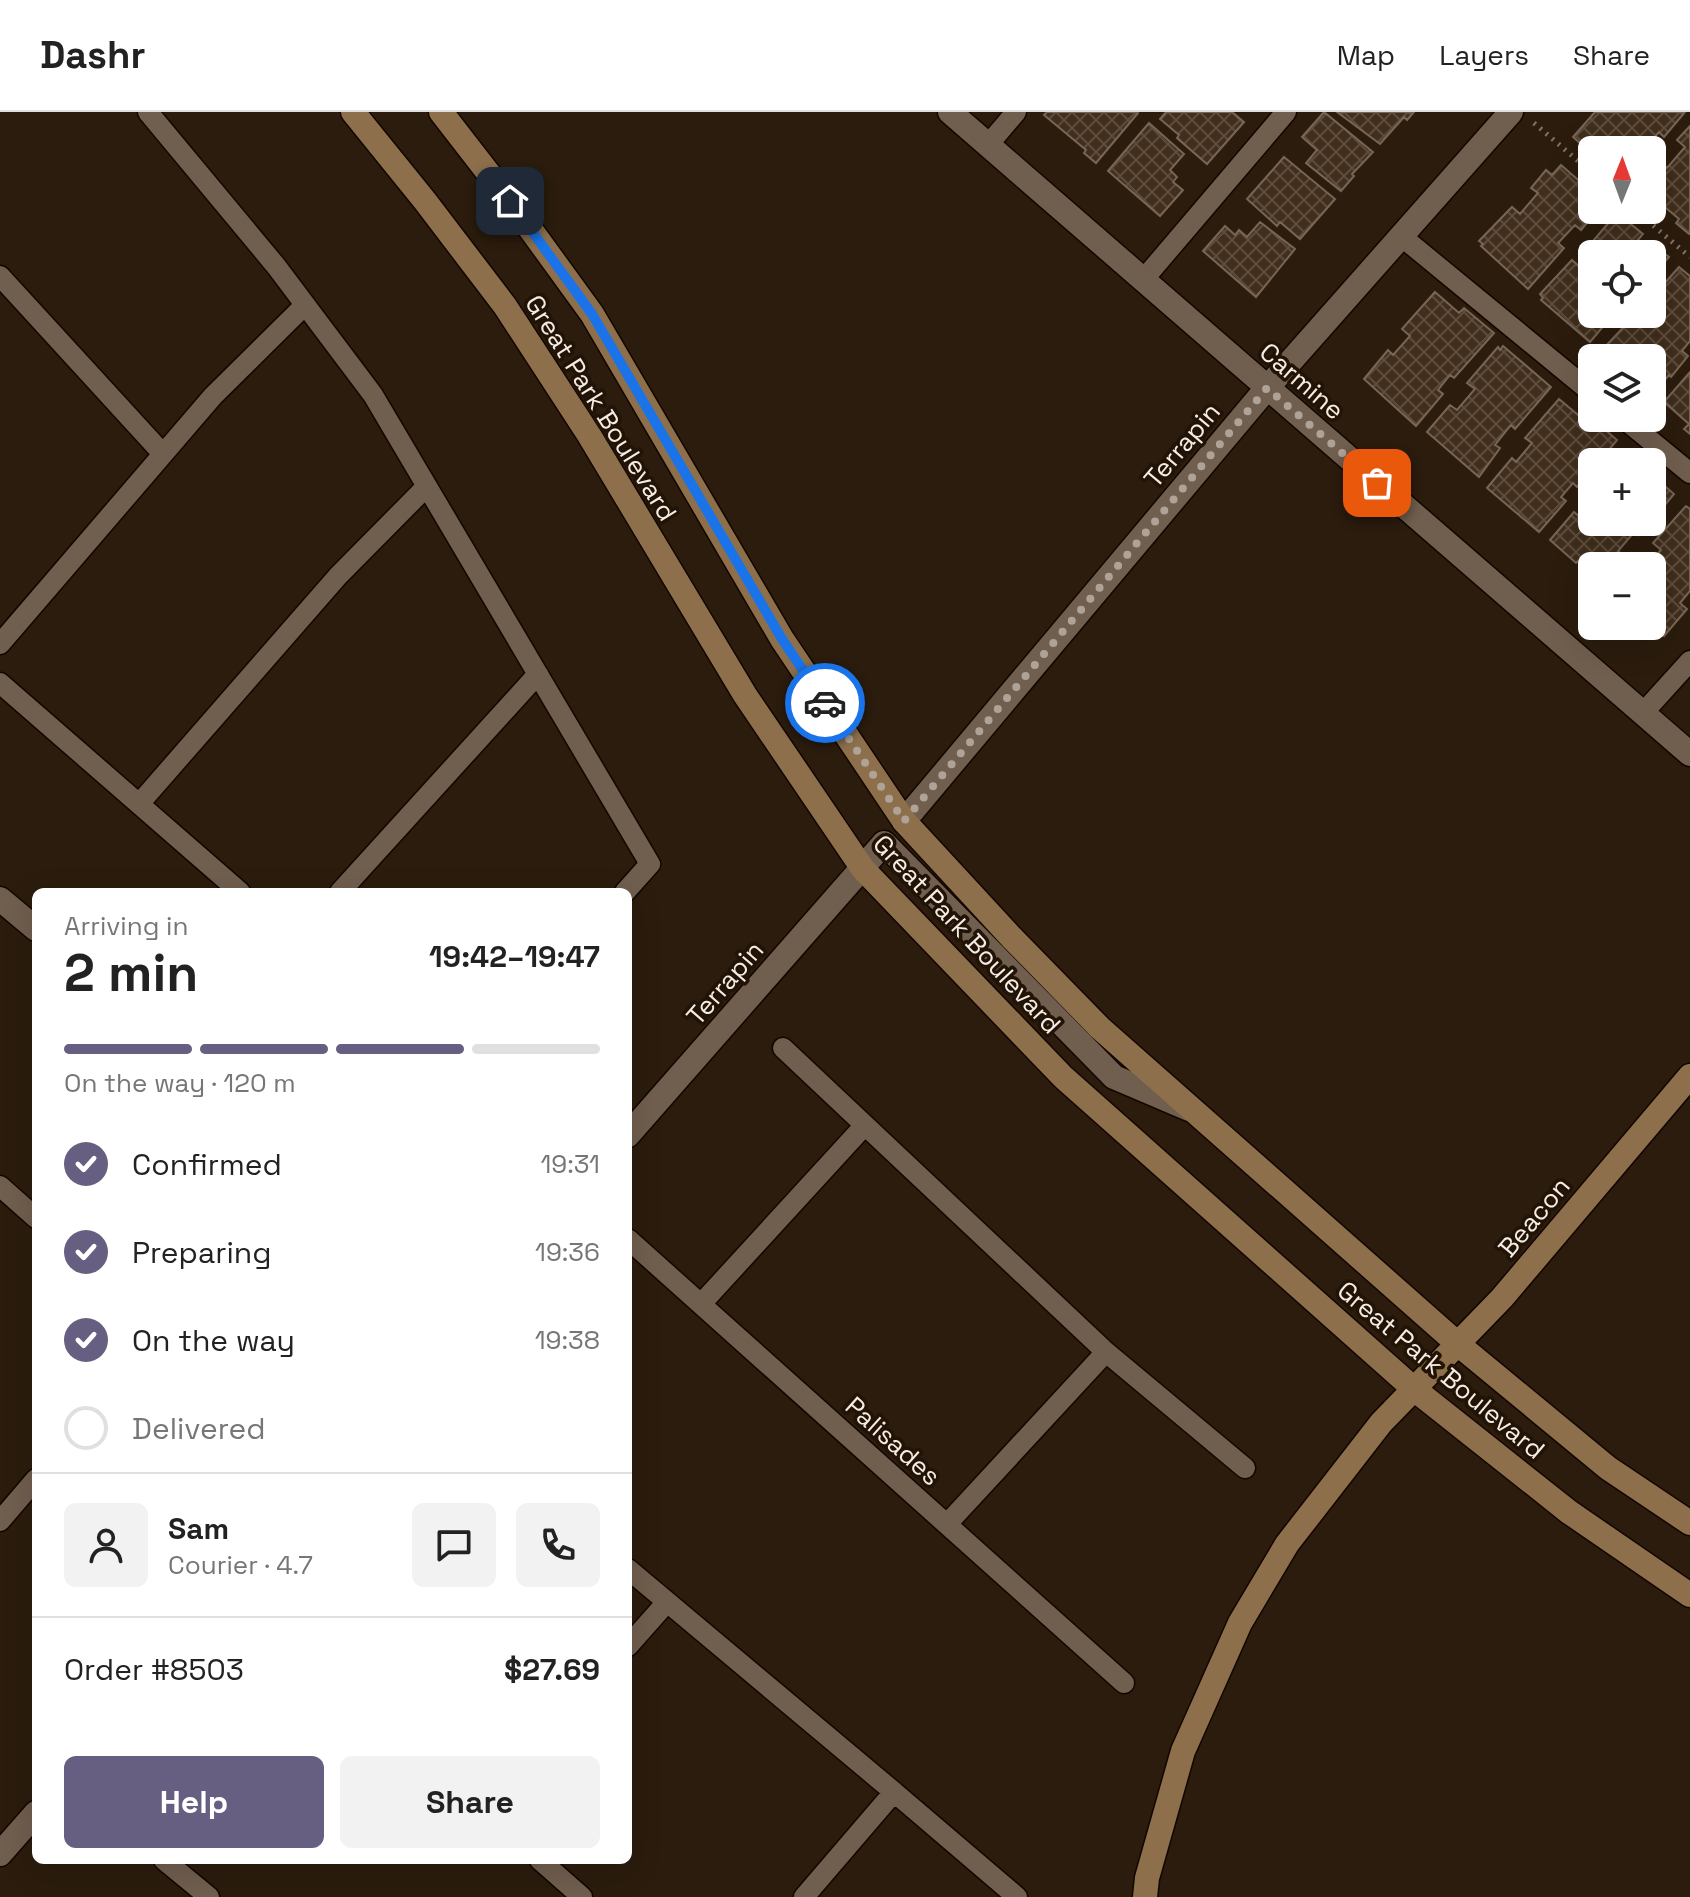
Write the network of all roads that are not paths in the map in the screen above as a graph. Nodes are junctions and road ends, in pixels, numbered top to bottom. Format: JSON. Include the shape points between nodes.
{"nodes":[{"id":1,"x":148,"y":112,"type":"edge"},
{"id":2,"x":353,"y":112,"type":"edge"},
{"id":3,"x":441,"y":112,"type":"edge"},
{"id":4,"x":950,"y":112,"type":"edge"},
{"id":5,"x":1016,"y":112,"type":"edge"},
{"id":6,"x":1286,"y":112,"type":"edge"},
{"id":7,"x":1522,"y":117,"type":"edge"},
{"id":8,"x":988,"y":145,"type":"junction"},
{"id":9,"x":1401,"y":236,"type":"junction"},
{"id":10,"x":0,"y":276,"type":"edge"},
{"id":11,"x":1143,"y":280,"type":"junction"},
{"id":12,"x":305,"y":305,"type":"junction"},
{"id":13,"x":1578,"y":381,"type":"edge"},
{"id":14,"x":1267,"y":388,"type":"junction"},
{"id":15,"x":1640,"y":432,"type":"edge"},
{"id":16,"x":163,"y":454,"type":"junction"},
{"id":17,"x":1690,"y":473,"type":"edge"},
{"id":18,"x":427,"y":486,"type":"junction"},
{"id":19,"x":0,"y":644,"type":"edge"},
{"id":20,"x":1690,"y":661,"type":"edge"},
{"id":21,"x":538,"y":674,"type":"junction"},
{"id":22,"x":0,"y":683,"type":"edge"},
{"id":23,"x":1643,"y":713,"type":"junction"},
{"id":24,"x":1690,"y":754,"type":"edge"},
{"id":25,"x":139,"y":804,"type":"junction"},
{"id":26,"x":904,"y":821,"type":"junction"},
{"id":27,"x":863,"y":869,"type":"junction"},
{"id":28,"x":235,"y":888,"type":"edge"},
{"id":29,"x":344,"y":888,"type":"edge"},
{"id":30,"x":629,"y":888,"type":"edge"},
{"id":31,"x":0,"y":899,"type":"edge"},
{"id":32,"x":32,"y":926,"type":"edge"},
{"id":33,"x":783,"y":1048,"type":"dead end"},
{"id":34,"x":1690,"y":1076,"type":"edge"},
{"id":35,"x":1194,"y":1111,"type":"junction"},
{"id":36,"x":865,"y":1125,"type":"junction"},
{"id":37,"x":632,"y":1130,"type":"edge"},
{"id":38,"x":0,"y":1186,"type":"edge"},
{"id":39,"x":32,"y":1214,"type":"edge"},
{"id":40,"x":632,"y":1243,"type":"edge"},
{"id":41,"x":701,"y":1304,"type":"junction"},
{"id":42,"x":1459,"y":1345,"type":"junction"},
{"id":43,"x":1106,"y":1352,"type":"junction"},
{"id":44,"x":1414,"y":1389,"type":"junction"},
{"id":45,"x":1245,"y":1468,"type":"dead end"},
{"id":46,"x":32,"y":1484,"type":"edge"},
{"id":47,"x":0,"y":1521,"type":"edge"},
{"id":48,"x":1690,"y":1523,"type":"edge"},
{"id":49,"x":947,"y":1524,"type":"junction"},
{"id":50,"x":632,"y":1572,"type":"edge"},
{"id":51,"x":1690,"y":1595,"type":"edge"},
{"id":52,"x":667,"y":1602,"type":"junction"},
{"id":53,"x":632,"y":1641,"type":"edge"},
{"id":54,"x":1124,"y":1683,"type":"dead end"},
{"id":55,"x":894,"y":1792,"type":"junction"},
{"id":56,"x":32,"y":1818,"type":"edge"},
{"id":57,"x":0,"y":1854,"type":"edge"},
{"id":58,"x":169,"y":1864,"type":"edge"},
{"id":59,"x":545,"y":1864,"type":"edge"},
{"id":60,"x":208,"y":1897,"type":"edge"},
{"id":61,"x":582,"y":1897,"type":"edge"},
{"id":62,"x":804,"y":1897,"type":"edge"},
{"id":63,"x":1017,"y":1897,"type":"edge"},
{"id":64,"x":1145,"y":1897,"type":"edge"}],
"edges":[{"from":1,"to":12,"type":"lane"},
{"from":2,"to":27,"type":"main road","name":"Great Park Boulevard","via":[[505,306],[745,695]]},
{"from":3,"to":26,"type":"main road","name":"Great Park Boulevard","via":[[592,314],[782,639]]},
{"from":4,"to":8,"type":"street","name":"Carmine"},
{"from":5,"to":8,"type":"lane"},
{"from":6,"to":11,"type":"lane"},
{"from":7,"to":9,"type":"street","name":"Terrapin"},
{"from":8,"to":11,"type":"street","name":"Carmine"},
{"from":9,"to":13,"type":"lane"},
{"from":9,"to":14,"type":"street","name":"Terrapin"},
{"from":10,"to":16,"type":"lane"},
{"from":11,"to":14,"type":"street","name":"Carmine"},
{"from":12,"to":16,"type":"lane"},
{"from":12,"to":18,"type":"lane","via":[[373,395]]},
{"from":14,"to":23,"type":"street","name":"Carmine"},
{"from":14,"to":26,"type":"street","name":"Terrapin"},
{"from":15,"to":17,"type":"lane"},
{"from":16,"to":19,"type":"lane"},
{"from":18,"to":21,"type":"lane"},
{"from":18,"to":25,"type":"lane","via":[[338,576]]},
{"from":20,"to":23,"type":"lane"},
{"from":21,"to":29,"type":"lane"},
{"from":21,"to":30,"type":"lane","via":[[650,864]]},
{"from":22,"to":25,"type":"lane"},
{"from":23,"to":24,"type":"street","name":"Carmine"},
{"from":25,"to":28,"type":"lane"},
{"from":26,"to":35,"type":"main road","name":"Great Park Boulevard","via":[[1100,1028]]},
{"from":27,"to":35,"type":"street","name":"Terrapin","via":[[884,843],[1114,1077]]},
{"from":27,"to":37,"type":"street","name":"Terrapin"},
{"from":27,"to":44,"type":"main road","name":"Great Park Boulevard","via":[[1063,1077]]},
{"from":31,"to":32,"type":"street"},
{"from":33,"to":36,"type":"lane"},
{"from":34,"to":42,"type":"main road","name":"Beacon"},
{"from":35,"to":42,"type":"main road","name":"Great Park Boulevard"},
{"from":36,"to":41,"type":"lane"},
{"from":36,"to":43,"type":"lane"},
{"from":38,"to":39,"type":"lane"},
{"from":40,"to":41,"type":"lane","name":"Palisades"},
{"from":41,"to":49,"type":"lane","name":"Palisades"},
{"from":42,"to":44,"type":"main road","name":"Beacon"},
{"from":42,"to":48,"type":"main road","name":"Great Park Boulevard","via":[[1608,1468]]},
{"from":43,"to":45,"type":"lane"},
{"from":43,"to":49,"type":"lane"},
{"from":44,"to":51,"type":"main road","name":"Great Park Boulevard","via":[[1569,1512]]},
{"from":44,"to":64,"type":"main road","name":"Beacon","via":[[1311,1511],[1240,1623],[1183,1751]]},
{"from":46,"to":47,"type":"lane"},
{"from":49,"to":54,"type":"lane","name":"Palisades"},
{"from":50,"to":52,"type":"lane"},
{"from":52,"to":53,"type":"lane"},
{"from":52,"to":55,"type":"lane"},
{"from":55,"to":62,"type":"lane"},
{"from":55,"to":63,"type":"lane"},
{"from":56,"to":57,"type":"street"},
{"from":58,"to":60,"type":"lane"},
{"from":59,"to":61,"type":"lane"}]}
